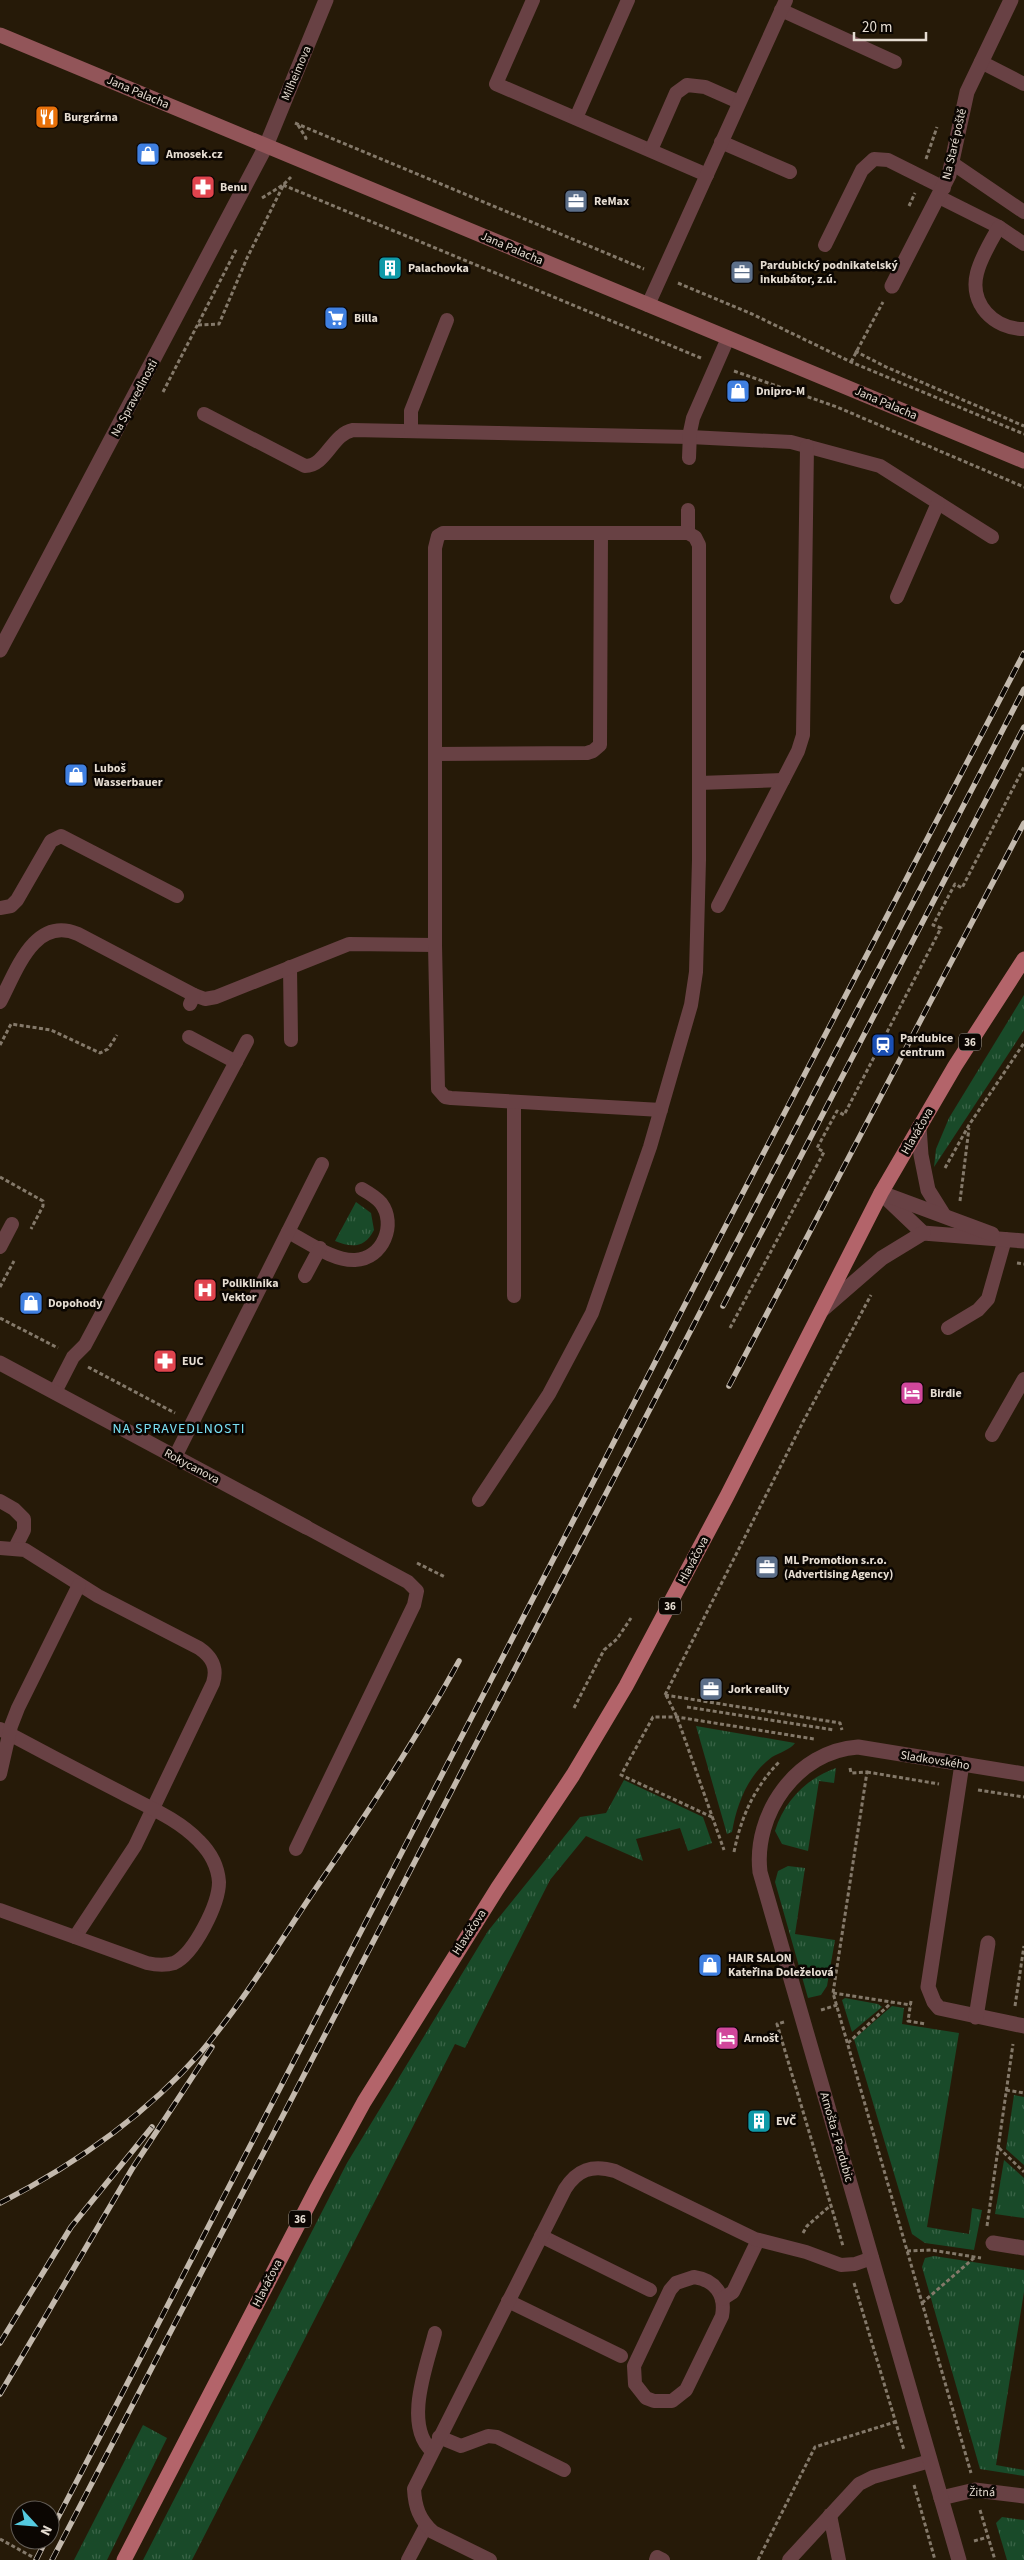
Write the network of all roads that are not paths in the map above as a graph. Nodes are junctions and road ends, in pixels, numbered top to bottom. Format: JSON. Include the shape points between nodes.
{"nodes":[{"id":1,"x":326,"y":0,"type":"edge"},
{"id":2,"x":533,"y":0,"type":"edge"},
{"id":3,"x":628,"y":0,"type":"edge"},
{"id":4,"x":1012,"y":0,"type":"edge"},
{"id":5,"x":783,"y":5,"type":"edge"},
{"id":6,"x":0,"y":34,"type":"edge"},
{"id":7,"x":895,"y":62,"type":"dead end"},
{"id":8,"x":981,"y":62,"type":"junction"},
{"id":9,"x":1024,"y":84,"type":"edge"},
{"id":10,"x":739,"y":102,"type":"junction"},
{"id":11,"x":576,"y":118,"type":"junction"},
{"id":12,"x":721,"y":142,"type":"junction"},
{"id":13,"x":266,"y":146,"type":"junction"},
{"id":14,"x":651,"y":150,"type":"junction"},
{"id":15,"x":952,"y":163,"type":"junction"},
{"id":16,"x":790,"y":172,"type":"dead end"},
{"id":17,"x":707,"y":175,"type":"junction"},
{"id":18,"x":942,"y":192,"type":"junction"},
{"id":19,"x":1024,"y":212,"type":"edge"},
{"id":20,"x":999,"y":227,"type":"junction"},
{"id":21,"x":1024,"y":244,"type":"edge"},
{"id":22,"x":825,"y":245,"type":"dead end"},
{"id":23,"x":892,"y":286,"type":"road end"},
{"id":24,"x":648,"y":305,"type":"junction"},
{"id":25,"x":447,"y":320,"type":"dead end"},
{"id":26,"x":1024,"y":329,"type":"edge"},
{"id":27,"x":728,"y":338,"type":"junction"},
{"id":28,"x":204,"y":414,"type":"dead end"},
{"id":29,"x":410,"y":431,"type":"junction"},
{"id":30,"x":690,"y":437,"type":"junction"},
{"id":31,"x":807,"y":446,"type":"junction"},
{"id":32,"x":689,"y":458,"type":"dead end"},
{"id":33,"x":1024,"y":461,"type":"edge"},
{"id":34,"x":938,"y":503,"type":"junction"},
{"id":35,"x":688,"y":510,"type":"dead end"},
{"id":36,"x":601,"y":533,"type":"junction"},
{"id":37,"x":688,"y":533,"type":"junction"},
{"id":38,"x":992,"y":537,"type":"dead end"},
{"id":39,"x":897,"y":597,"type":"dead end"},
{"id":40,"x":0,"y":650,"type":"edge"},
{"id":41,"x":435,"y":754,"type":"junction"},
{"id":42,"x":783,"y":780,"type":"junction"},
{"id":43,"x":699,"y":783,"type":"junction"},
{"id":44,"x":177,"y":896,"type":"dead end"},
{"id":45,"x":718,"y":906,"type":"dead end"},
{"id":46,"x":0,"y":908,"type":"edge"},
{"id":47,"x":435,"y":945,"type":"junction"},
{"id":48,"x":1024,"y":959,"type":"edge"},
{"id":49,"x":290,"y":967,"type":"junction"},
{"id":50,"x":0,"y":1002,"type":"edge"},
{"id":51,"x":189,"y":1038,"type":"dead end"},
{"id":52,"x":291,"y":1040,"type":"dead end"},
{"id":53,"x":247,"y":1041,"type":"dead end"},
{"id":54,"x":236,"y":1062,"type":"junction"},
{"id":55,"x":514,"y":1102,"type":"junction"},
{"id":56,"x":661,"y":1110,"type":"junction"},
{"id":57,"x":920,"y":1127,"type":"junction"},
{"id":58,"x":322,"y":1164,"type":"dead end"},
{"id":59,"x":362,"y":1189,"type":"dead end"},
{"id":60,"x":881,"y":1193,"type":"junction"},
{"id":61,"x":944,"y":1214,"type":"junction"},
{"id":62,"x":12,"y":1224,"type":"dead end"},
{"id":63,"x":288,"y":1232,"type":"junction"},
{"id":64,"x":923,"y":1233,"type":"junction"},
{"id":65,"x":1005,"y":1239,"type":"junction"},
{"id":66,"x":1024,"y":1242,"type":"edge"},
{"id":67,"x":0,"y":1247,"type":"edge"},
{"id":68,"x":320,"y":1248,"type":"junction"},
{"id":69,"x":305,"y":1276,"type":"dead end"},
{"id":70,"x":514,"y":1296,"type":"dead end"},
{"id":71,"x":822,"y":1310,"type":"junction"},
{"id":72,"x":948,"y":1328,"type":"dead end"},
{"id":73,"x":0,"y":1363,"type":"edge"},
{"id":74,"x":1024,"y":1379,"type":"edge"},
{"id":75,"x":55,"y":1392,"type":"junction"},
{"id":76,"x":992,"y":1435,"type":"dead end"},
{"id":77,"x":176,"y":1457,"type":"junction"},
{"id":78,"x":479,"y":1500,"type":"dead end"},
{"id":79,"x":0,"y":1501,"type":"edge"},
{"id":80,"x":306,"y":1527,"type":"joint"},
{"id":81,"x":0,"y":1548,"type":"edge"},
{"id":82,"x":15,"y":1548,"type":"junction"},
{"id":83,"x":79,"y":1585,"type":"junction"},
{"id":84,"x":5,"y":1732,"type":"edge"},
{"id":85,"x":846,"y":1748,"type":"joint"},
{"id":86,"x":962,"y":1764,"type":"junction"},
{"id":87,"x":0,"y":1774,"type":"edge"},
{"id":88,"x":1024,"y":1774,"type":"edge"},
{"id":89,"x":152,"y":1809,"type":"junction"},
{"id":90,"x":296,"y":1849,"type":"dead end"},
{"id":91,"x":0,"y":1910,"type":"edge"},
{"id":92,"x":75,"y":1937,"type":"junction"},
{"id":93,"x":988,"y":1943,"type":"dead end"},
{"id":94,"x":976,"y":2017,"type":"junction"},
{"id":95,"x":1020,"y":2025,"type":"edge"},
{"id":96,"x":541,"y":2236,"type":"junction"},
{"id":97,"x":758,"y":2240,"type":"junction"},
{"id":98,"x":987,"y":2242,"type":"road end"},
{"id":99,"x":1024,"y":2248,"type":"edge"},
{"id":100,"x":872,"y":2258,"type":"junction"},
{"id":101,"x":650,"y":2290,"type":"dead end"},
{"id":102,"x":722,"y":2298,"type":"junction"},
{"id":103,"x":508,"y":2301,"type":"junction"},
{"id":104,"x":435,"y":2333,"type":"dead end"},
{"id":105,"x":621,"y":2356,"type":"dead end"},
{"id":106,"x":439,"y":2438,"type":"junction"},
{"id":107,"x":432,"y":2451,"type":"junction"},
{"id":108,"x":930,"y":2461,"type":"junction"},
{"id":109,"x":564,"y":2470,"type":"dead end"},
{"id":110,"x":1024,"y":2496,"type":"edge"},
{"id":111,"x":941,"y":2498,"type":"junction"},
{"id":112,"x":830,"y":2515,"type":"junction"},
{"id":113,"x":426,"y":2526,"type":"junction"},
{"id":114,"x":124,"y":2560,"type":"edge"},
{"id":115,"x":408,"y":2560,"type":"edge"},
{"id":116,"x":490,"y":2560,"type":"edge"},
{"id":117,"x":656,"y":2560,"type":"edge"},
{"id":118,"x":663,"y":2560,"type":"edge"},
{"id":119,"x":790,"y":2560,"type":"edge"},
{"id":120,"x":839,"y":2560,"type":"edge"},
{"id":121,"x":959,"y":2560,"type":"edge"}],
"edges":[{"from":1,"to":13,"type":"street","name":"Milheimova"},
{"from":2,"to":11,"type":"lane","via":[[496,84]]},
{"from":3,"to":11,"type":"lane"},
{"from":4,"to":8,"type":"street","name":"Na Staré poště"},
{"from":5,"to":7,"type":"lane"},
{"from":5,"to":10,"type":"lane"},
{"from":6,"to":13,"type":"main road","name":"Jana Palacha"},
{"from":8,"to":9,"type":"lane"},
{"from":8,"to":15,"type":"street","name":"Na Staré poště","via":[[967,92]]},
{"from":10,"to":12,"type":"lane"},
{"from":10,"to":14,"type":"lane","via":[[705,87],[687,85],[676,93]]},
{"from":11,"to":14,"type":"lane"},
{"from":12,"to":16,"type":"lane"},
{"from":12,"to":17,"type":"lane"},
{"from":13,"to":24,"type":"main road","name":"Jana Palacha"},
{"from":13,"to":40,"type":"street","name":"Na Spravedlnosti"},
{"from":14,"to":17,"type":"lane"},
{"from":15,"to":18,"type":"street","name":"Na Staré poště"},
{"from":15,"to":19,"type":"lane"},
{"from":17,"to":24,"type":"lane"},
{"from":18,"to":20,"type":"lane"},
{"from":18,"to":22,"type":"lane","via":[[888,160],[869,161]]},
{"from":18,"to":23,"type":"street","name":"Na Staré poště"},
{"from":20,"to":21,"type":"lane"},
{"from":20,"to":26,"type":"lane","via":[[977,271],[978,301],[989,317],[1007,327]]},
{"from":24,"to":27,"type":"main road","name":"Jana Palacha"},
{"from":25,"to":29,"type":"lane","via":[[410,411]]},
{"from":27,"to":30,"type":"lane","via":[[693,418]]},
{"from":27,"to":33,"type":"main road","name":"Jana Palacha"},
{"from":28,"to":29,"type":"lane","via":[[305,466],[314,464],[347,431]]},
{"from":29,"to":30,"type":"lane"},
{"from":30,"to":31,"type":"lane","via":[[773,440]]},
{"from":30,"to":32,"type":"lane"},
{"from":31,"to":34,"type":"lane","via":[[880,466]]},
{"from":31,"to":42,"type":"lane","via":[[803,735]]},
{"from":34,"to":38,"type":"lane"},
{"from":34,"to":39,"type":"lane"},
{"from":35,"to":37,"type":"lane"},
{"from":36,"to":37,"type":"lane"},
{"from":36,"to":41,"type":"lane","via":[[600,745],[587,752]]},
{"from":36,"to":41,"type":"lane","via":[[449,532],[438,536],[435,548]]},
{"from":37,"to":43,"type":"lane","via":[[699,545]]},
{"from":41,"to":47,"type":"lane"},
{"from":42,"to":43,"type":"lane"},
{"from":42,"to":45,"type":"lane"},
{"from":43,"to":56,"type":"lane","via":[[694,990]]},
{"from":44,"to":46,"type":"lane","via":[[61,836],[51,841],[17,900],[11,906]]},
{"from":47,"to":49,"type":"lane","via":[[349,944]]},
{"from":47,"to":55,"type":"lane","via":[[437,1081],[440,1094],[451,1098]]},
{"from":48,"to":57,"type":"main road","name":"Hlaváčova","number":"36"},
{"from":49,"to":50,"type":"lane","via":[[213,998],[192,999],[78,934],[60,929],[42,935],[32,944]]},
{"from":49,"to":52,"type":"lane"},
{"from":51,"to":54,"type":"lane"},
{"from":53,"to":54,"type":"lane"},
{"from":54,"to":75,"type":"lane","via":[[85,1345],[73,1357]]},
{"from":55,"to":56,"type":"lane"},
{"from":55,"to":70,"type":"lane"},
{"from":56,"to":78,"type":"lane","via":[[592,1313],[549,1394]]},
{"from":57,"to":60,"type":"main road","name":"Hlaváčova","number":"36"},
{"from":57,"to":61,"type":"street","via":[[926,1182]]},
{"from":58,"to":63,"type":"lane"},
{"from":59,"to":68,"type":"lane","via":[[378,1199],[385,1209],[388,1230],[382,1244],[373,1254],[357,1260],[339,1257]]},
{"from":60,"to":61,"type":"street"},
{"from":60,"to":64,"type":"street"},
{"from":60,"to":71,"type":"main road","name":"Hlaváčova","number":"36"},
{"from":61,"to":65,"type":"street"},
{"from":62,"to":67,"type":"lane"},
{"from":63,"to":68,"type":"lane"},
{"from":63,"to":77,"type":"lane"},
{"from":64,"to":65,"type":"street"},
{"from":64,"to":71,"type":"street","name":"Hlaváčova","via":[[882,1258]]},
{"from":65,"to":66,"type":"street"},
{"from":65,"to":72,"type":"lane","via":[[988,1299],[978,1310]]},
{"from":68,"to":69,"type":"lane"},
{"from":71,"to":114,"type":"main road","name":"Hlaváčova","number":"36","via":[[626,1686],[359,2111]]},
{"from":73,"to":75,"type":"street","name":"Rokycanova"},
{"from":74,"to":76,"type":"lane"},
{"from":75,"to":77,"type":"street","name":"Rokycanova"},
{"from":77,"to":80,"type":"street","name":"Rokycanova"},
{"from":79,"to":82,"type":"lane","via":[[14,1508],[24,1519],[24,1530]]},
{"from":80,"to":90,"type":"lane","via":[[408,1582],[417,1591],[414,1605]]},
{"from":81,"to":82,"type":"lane"},
{"from":82,"to":83,"type":"lane","via":[[36,1556]]},
{"from":83,"to":84,"type":"lane"},
{"from":83,"to":89,"type":"lane","via":[[199,1648],[216,1669],[213,1683]]},
{"from":84,"to":87,"type":"lane"},
{"from":84,"to":89,"type":"lane"},
{"from":85,"to":86,"type":"street","name":"Sladkovského","via":[[858,1747]]},
{"from":85,"to":100,"type":"street","name":"Arnošta z Pardubic","via":[[804,1769],[779,1794],[764,1824],[758,1854],[760,1872]]},
{"from":86,"to":88,"type":"street","name":"Sladkovského"},
{"from":86,"to":94,"type":"street","via":[[928,1987],[939,2008]]},
{"from":89,"to":92,"type":"lane","via":[[126,1860]]},
{"from":89,"to":92,"type":"lane","via":[[172,1819],[192,1835],[213,1861],[218,1893],[200,1932],[183,1956],[167,1965],[147,1963]]},
{"from":91,"to":92,"type":"lane"},
{"from":93,"to":94,"type":"street"},
{"from":94,"to":95,"type":"street"},
{"from":96,"to":97,"type":"lane","via":[[571,2180],[587,2169],[596,2168],[614,2171]]},
{"from":96,"to":101,"type":"lane"},
{"from":96,"to":103,"type":"lane"},
{"from":97,"to":100,"type":"lane","via":[[835,2263],[849,2265]]},
{"from":97,"to":102,"type":"lane","via":[[733,2292]]},
{"from":98,"to":99,"type":"street"},
{"from":100,"to":108,"type":"street","name":"Arnošta z Pardubic"},
{"from":102,"to":102,"type":"lane","via":[[712,2283],[704,2278],[684,2279],[670,2290],[634,2366],[635,2384],[646,2398],[663,2402],[686,2390],[722,2316]]},
{"from":103,"to":105,"type":"lane"},
{"from":103,"to":106,"type":"lane"},
{"from":104,"to":107,"type":"lane","via":[[418,2405],[421,2436]]},
{"from":106,"to":107,"type":"lane"},
{"from":106,"to":109,"type":"lane","via":[[461,2446],[488,2436],[497,2437]]},
{"from":107,"to":113,"type":"lane","via":[[414,2489],[416,2509]]},
{"from":108,"to":111,"type":"street","name":"Arnošta z Pardubic"},
{"from":108,"to":112,"type":"lane","via":[[865,2480]]},
{"from":110,"to":111,"type":"street","name":"Žitná","via":[[975,2490]]},
{"from":111,"to":121,"type":"street","name":"Arnošta z Pardubic"},
{"from":112,"to":119,"type":"lane"},
{"from":112,"to":120,"type":"lane"},
{"from":113,"to":115,"type":"lane"},
{"from":113,"to":116,"type":"lane"},
{"from":117,"to":118,"type":"lane","via":[[657,2557]]}]}
